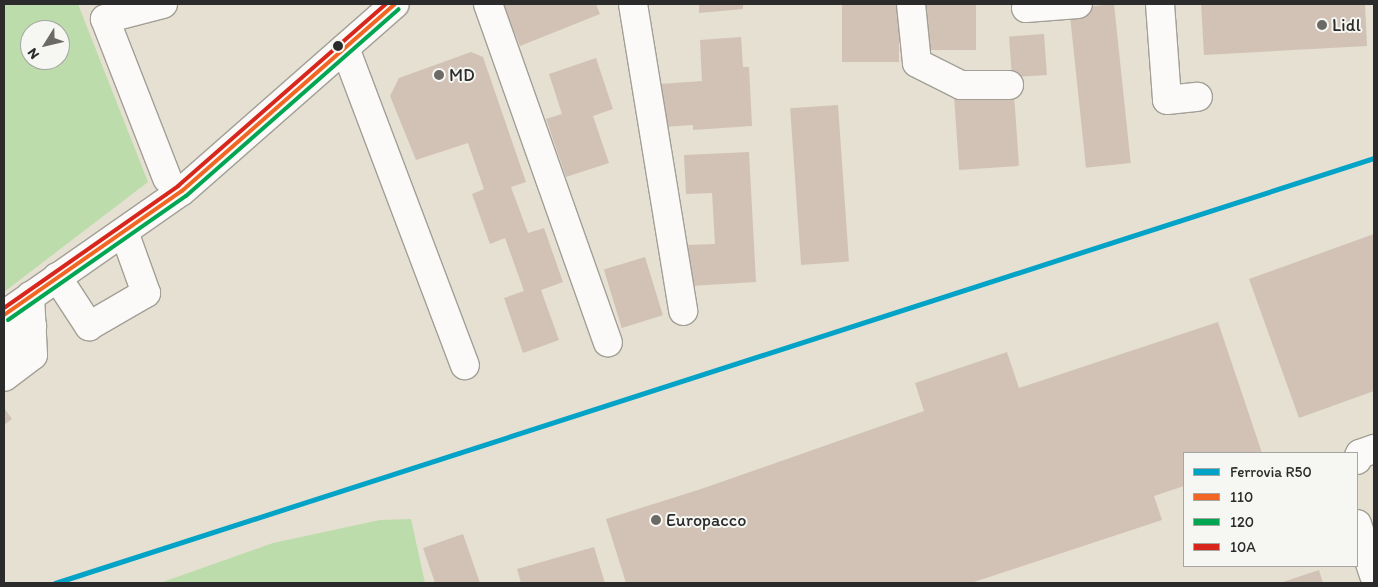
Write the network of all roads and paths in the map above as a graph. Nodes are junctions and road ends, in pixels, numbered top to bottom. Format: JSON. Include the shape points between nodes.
{"nodes":[{"id":1,"x":163,"y":4,"type":"edge"},
{"id":2,"x":395,"y":4,"type":"edge"},
{"id":3,"x":488,"y":4,"type":"edge"},
{"id":4,"x":633,"y":4,"type":"edge"},
{"id":5,"x":911,"y":4,"type":"edge"},
{"id":6,"x":1078,"y":4,"type":"edge"},
{"id":7,"x":1160,"y":4,"type":"edge"},
{"id":8,"x":1026,"y":8,"type":"dead end"},
{"id":9,"x":102,"y":12,"type":"edge"},
{"id":10,"x":345,"y":48,"type":"junction"},
{"id":11,"x":1009,"y":84,"type":"dead end"},
{"id":12,"x":1198,"y":97,"type":"dead end"},
{"id":13,"x":167,"y":178,"type":"dead end"},
{"id":14,"x":124,"y":232,"type":"junction"},
{"id":15,"x":58,"y":277,"type":"junction"},
{"id":16,"x":30,"y":296,"type":"junction"},
{"id":17,"x":683,"y":311,"type":"dead end"},
{"id":18,"x":4,"y":315,"type":"edge"},
{"id":19,"x":32,"y":326,"type":"junction"},
{"id":20,"x":608,"y":342,"type":"dead end"},
{"id":21,"x":4,"y":345,"type":"edge"},
{"id":22,"x":465,"y":365,"type":"dead end"},
{"id":23,"x":4,"y":377,"type":"edge"},
{"id":24,"x":1374,"y":448,"type":"edge"},
{"id":25,"x":1358,"y":458,"type":"edge"},
{"id":26,"x":1358,"y":527,"type":"edge"},
{"id":27,"x":1374,"y":575,"type":"edge"}],
"edges":[{"from":1,"to":9,"type":"street"},
{"from":2,"to":10,"type":"street"},
{"from":3,"to":20,"type":"street"},
{"from":4,"to":17,"type":"street"},
{"from":5,"to":11,"type":"street","via":[[917,63],[962,85]]},
{"from":6,"to":8,"type":"street"},
{"from":7,"to":12,"type":"street","via":[[1168,100]]},
{"from":9,"to":13,"type":"street"},
{"from":10,"to":14,"type":"street","via":[[182,191]]},
{"from":10,"to":22,"type":"street"},
{"from":14,"to":15,"type":"street"},
{"from":14,"to":15,"type":"street","via":[[146,293],[89,326]]},
{"from":15,"to":16,"type":"street"},
{"from":16,"to":18,"type":"street"},
{"from":16,"to":19,"type":"street"},
{"from":19,"to":21,"type":"street"},
{"from":19,"to":23,"type":"street","via":[[33,354]]},
{"from":24,"to":25,"type":"street"},
{"from":26,"to":27,"type":"street"}]}
